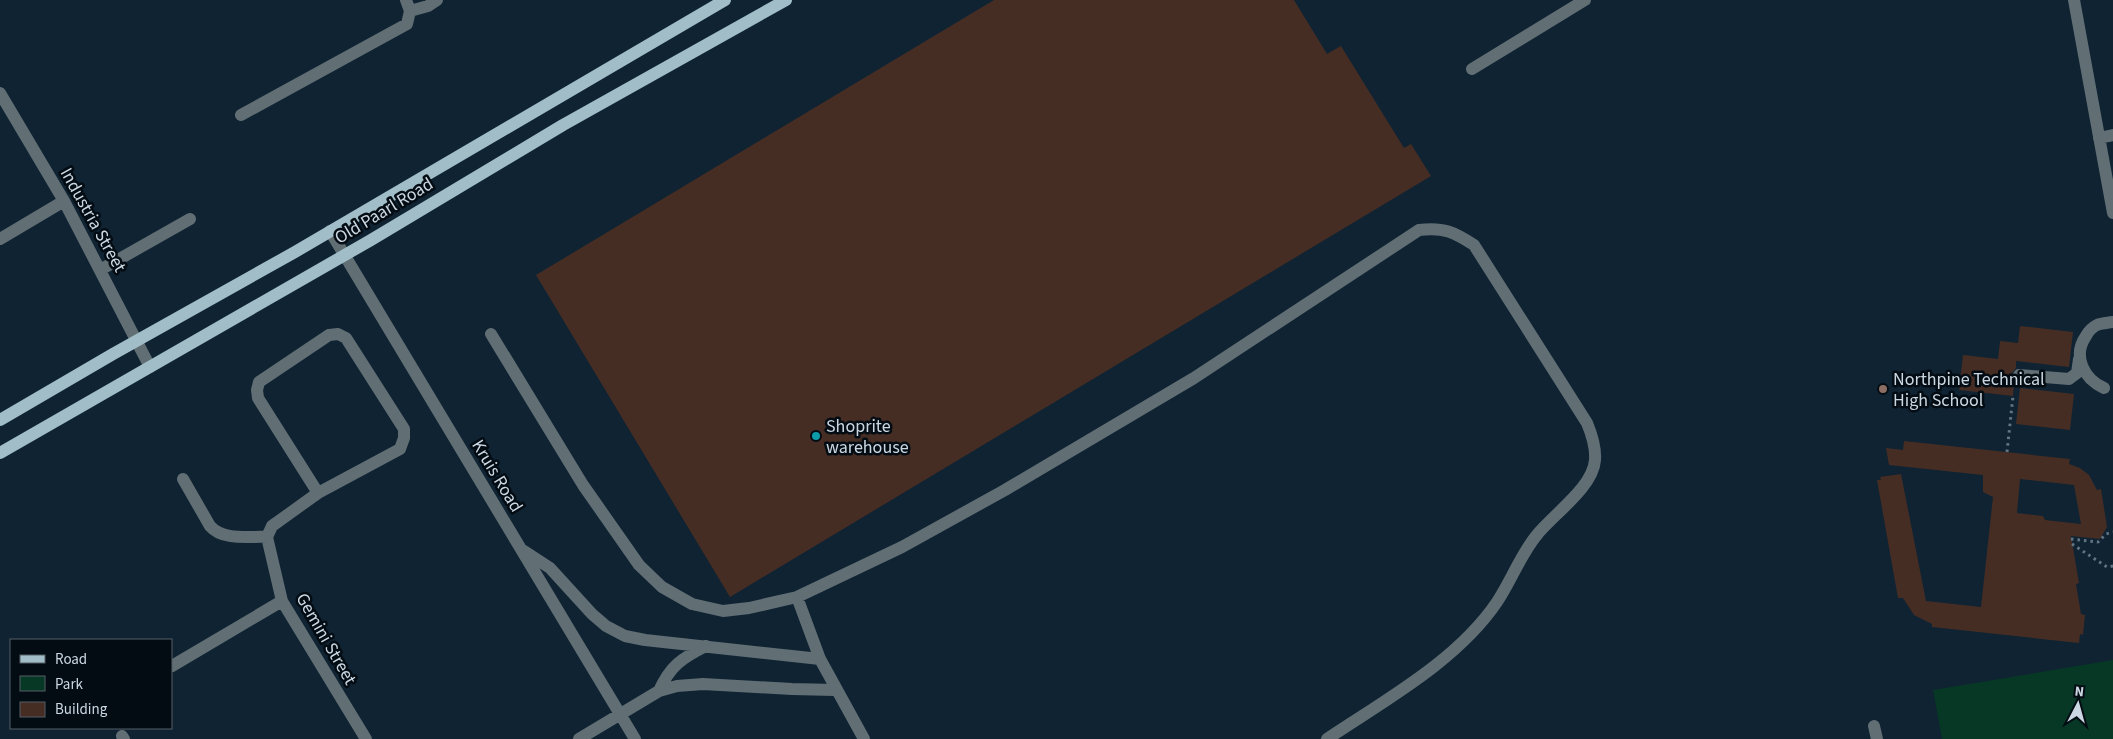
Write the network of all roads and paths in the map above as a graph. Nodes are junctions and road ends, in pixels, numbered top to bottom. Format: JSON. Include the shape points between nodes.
{"nodes":[{"id":1,"x":437,"y":0,"type":"edge"},
{"id":2,"x":711,"y":0,"type":"edge"},
{"id":3,"x":725,"y":0,"type":"edge"},
{"id":4,"x":786,"y":0,"type":"edge"},
{"id":5,"x":1585,"y":0,"type":"edge"},
{"id":6,"x":2074,"y":0,"type":"edge"},
{"id":7,"x":408,"y":6,"type":"edge"},
{"id":8,"x":703,"y":14,"type":"junction"},
{"id":9,"x":1472,"y":69,"type":"dead end"},
{"id":10,"x":0,"y":93,"type":"edge"},
{"id":11,"x":241,"y":115,"type":"dead end"},
{"id":12,"x":2113,"y":135,"type":"edge"},
{"id":13,"x":2099,"y":138,"type":"junction"},
{"id":14,"x":64,"y":202,"type":"junction"},
{"id":15,"x":2113,"y":213,"type":"edge"},
{"id":16,"x":190,"y":219,"type":"dead end"},
{"id":17,"x":330,"y":231,"type":"junction"},
{"id":18,"x":0,"y":239,"type":"edge"},
{"id":19,"x":344,"y":255,"type":"junction"},
{"id":20,"x":100,"y":270,"type":"junction"},
{"id":21,"x":2113,"y":322,"type":"edge"},
{"id":22,"x":491,"y":334,"type":"dead end"},
{"id":23,"x":138,"y":341,"type":"junction"},
{"id":24,"x":2080,"y":356,"type":"junction"},
{"id":25,"x":150,"y":367,"type":"junction"},
{"id":26,"x":2019,"y":375,"type":"dead end"},
{"id":27,"x":2104,"y":388,"type":"dead end"},
{"id":28,"x":2013,"y":396,"type":"dead end"},
{"id":29,"x":0,"y":420,"type":"edge"},
{"id":30,"x":2006,"y":452,"type":"dead end"},
{"id":31,"x":0,"y":453,"type":"edge"},
{"id":32,"x":183,"y":479,"type":"dead end"},
{"id":33,"x":318,"y":493,"type":"junction"},
{"id":34,"x":2113,"y":532,"type":"edge"},
{"id":35,"x":268,"y":537,"type":"junction"},
{"id":36,"x":520,"y":548,"type":"junction"},
{"id":37,"x":2113,"y":566,"type":"edge"},
{"id":38,"x":797,"y":597,"type":"junction"},
{"id":39,"x":282,"y":601,"type":"junction"},
{"id":40,"x":706,"y":646,"type":"junction"},
{"id":41,"x":820,"y":659,"type":"junction"},
{"id":42,"x":172,"y":666,"type":"edge"},
{"id":43,"x":835,"y":690,"type":"junction"},
{"id":44,"x":659,"y":691,"type":"junction"},
{"id":45,"x":621,"y":715,"type":"junction"},
{"id":46,"x":1874,"y":726,"type":"dead end"},
{"id":47,"x":366,"y":739,"type":"edge"},
{"id":48,"x":579,"y":739,"type":"edge"},
{"id":49,"x":635,"y":739,"type":"edge"},
{"id":50,"x":864,"y":739,"type":"edge"},
{"id":51,"x":1327,"y":739,"type":"edge"},
{"id":52,"x":1877,"y":739,"type":"edge"}],
"edges":[{"from":1,"to":7,"type":"street","via":[[428,6]]},
{"from":2,"to":8,"type":"street"},
{"from":3,"to":8,"type":"main road","name":"Old Paarl Road"},
{"from":4,"to":19,"type":"main road","name":"Old Paarl Road"},
{"from":5,"to":9,"type":"street"},
{"from":6,"to":13,"type":"street"},
{"from":7,"to":11,"type":"street","via":[[407,24]]},
{"from":8,"to":17,"type":"main road","name":"Old Paarl Road"},
{"from":10,"to":14,"type":"street","name":"Industria Street"},
{"from":12,"to":13,"type":"street"},
{"from":13,"to":15,"type":"street"},
{"from":14,"to":18,"type":"street"},
{"from":14,"to":20,"type":"street","name":"Industria Street"},
{"from":16,"to":20,"type":"street"},
{"from":17,"to":19,"type":"street","name":"Kruis Road"},
{"from":17,"to":23,"type":"main road","name":"Old Paarl Road"},
{"from":19,"to":25,"type":"main road","name":"Old Paarl Road"},
{"from":19,"to":36,"type":"street","name":"Kruis Road"},
{"from":20,"to":23,"type":"street","name":"Industria Street"},
{"from":21,"to":24,"type":"street","via":[[2097,325],[2088,333],[2082,342]]},
{"from":22,"to":38,"type":"street","via":[[583,485],[640,566],[662,587],[692,604],[723,611]]},
{"from":23,"to":25,"type":"street","name":"Industria Street"},
{"from":23,"to":29,"type":"main road","name":"Old Paarl Road"},
{"from":24,"to":26,"type":"street","via":[[2077,373],[2069,379]]},
{"from":24,"to":27,"type":"street","via":[[2084,372]]},
{"from":25,"to":31,"type":"main road","name":"Old Paarl Road"},
{"from":28,"to":30,"type":"path"},
{"from":32,"to":35,"type":"street","via":[[215,532],[223,536]]},
{"from":33,"to":33,"type":"street","via":[[256,390],[259,382],[329,336],[338,334],[346,338],[404,429],[404,438],[400,449]]},
{"from":33,"to":35,"type":"street","via":[[272,526]]},
{"from":34,"to":37,"type":"path","via":[[2098,542],[2072,542],[2107,567]]},
{"from":35,"to":39,"type":"street","name":"Gemini Street"},
{"from":36,"to":40,"type":"street","via":[[550,568],[606,626],[626,636],[645,640]]},
{"from":36,"to":45,"type":"street","name":"Kruis Road"},
{"from":38,"to":41,"type":"street"},
{"from":38,"to":51,"type":"street","via":[[902,547],[1005,490],[1194,378],[1419,230],[1436,228],[1454,232],[1474,245],[1587,423],[1594,441],[1595,461],[1589,478],[1529,545],[1497,602],[1480,623],[1439,663]]},
{"from":39,"to":42,"type":"street"},
{"from":39,"to":47,"type":"street","name":"Gemini Street"},
{"from":40,"to":41,"type":"street"},
{"from":40,"to":44,"type":"street","via":[[675,665]]},
{"from":41,"to":43,"type":"street"},
{"from":43,"to":44,"type":"street","via":[[703,684]]},
{"from":43,"to":50,"type":"street"},
{"from":44,"to":45,"type":"street"},
{"from":45,"to":48,"type":"street"},
{"from":45,"to":49,"type":"street","name":"Kruis Road"},
{"from":46,"to":52,"type":"street"}]}
